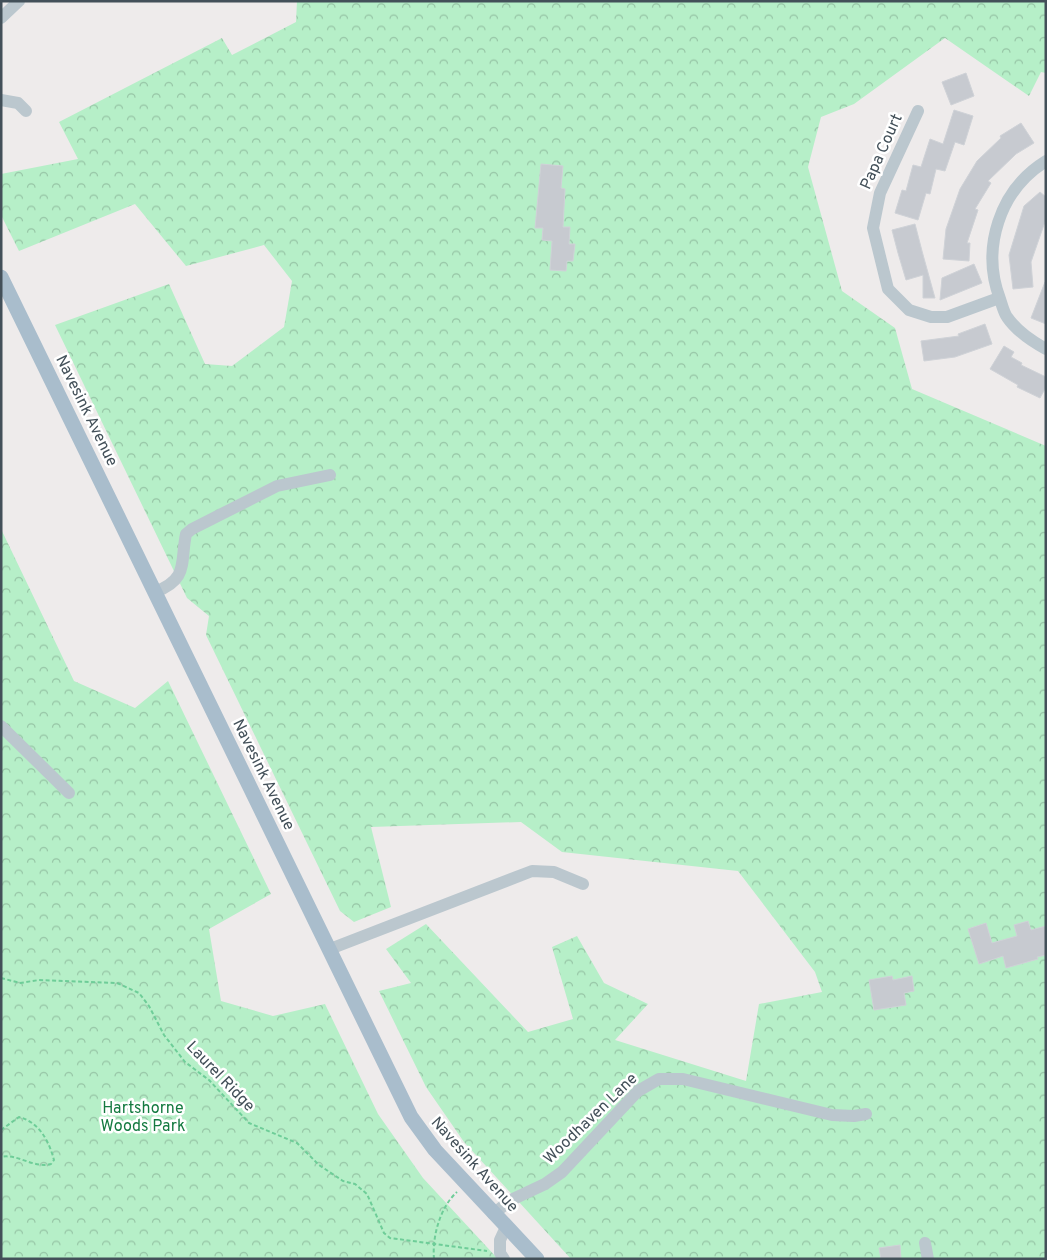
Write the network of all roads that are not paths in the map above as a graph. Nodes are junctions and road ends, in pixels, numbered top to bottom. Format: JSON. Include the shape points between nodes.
{"nodes":[{"id":1,"x":19,"y":1,"type":"edge"},
{"id":2,"x":1,"y":18,"type":"edge"},
{"id":3,"x":1,"y":100,"type":"edge"},
{"id":4,"x":26,"y":111,"type":"dead end"},
{"id":5,"x":918,"y":111,"type":"dead end"},
{"id":6,"x":1046,"y":162,"type":"edge"},
{"id":7,"x":1,"y":278,"type":"edge"},
{"id":8,"x":999,"y":298,"type":"junction"},
{"id":9,"x":1046,"y":349,"type":"edge"},
{"id":10,"x":330,"y":475,"type":"dead end"},
{"id":11,"x":155,"y":592,"type":"junction"},
{"id":12,"x":1,"y":726,"type":"edge"},
{"id":13,"x":69,"y":793,"type":"dead end"},
{"id":14,"x":583,"y":884,"type":"dead end"},
{"id":15,"x":330,"y":949,"type":"junction"},
{"id":16,"x":866,"y":1114,"type":"dead end"},
{"id":17,"x":494,"y":1214,"type":"junction"},
{"id":18,"x":506,"y":1227,"type":"junction"},
{"id":19,"x":925,"y":1243,"type":"dead end"},
{"id":20,"x":502,"y":1256,"type":"edge"},
{"id":21,"x":537,"y":1259,"type":"edge"},
{"id":22,"x":928,"y":1259,"type":"edge"}],
"edges":[{"from":1,"to":2,"type":"street"},
{"from":3,"to":4,"type":"street","via":[[18,103]]},
{"from":5,"to":8,"type":"street","name":"Papa Court","via":[[880,193],[873,228],[888,289],[909,310],[931,317],[947,317]]},
{"from":6,"to":8,"type":"street","via":[[1021,182],[1009,197],[996,228],[992,253],[993,282]]},
{"from":7,"to":11,"type":"main road","name":"Navesink Avenue"},
{"from":8,"to":9,"type":"street","via":[[1007,318]]},
{"from":10,"to":11,"type":"street","via":[[277,486],[192,529],[186,534],[186,551],[180,573],[173,584]]},
{"from":11,"to":15,"type":"main road","name":"Navesink Avenue"},
{"from":12,"to":13,"type":"street"},
{"from":14,"to":15,"type":"street","via":[[554,872],[532,871]]},
{"from":15,"to":17,"type":"main road","name":"Navesink Avenue","via":[[410,1117],[435,1150]]},
{"from":16,"to":17,"type":"street","name":"Woodhaven Lane","via":[[823,1114],[683,1079],[659,1079],[638,1091],[562,1172],[511,1200]]},
{"from":17,"to":18,"type":"main road","name":"Navesink Avenue"},
{"from":18,"to":20,"type":"street","via":[[500,1240]]},
{"from":18,"to":21,"type":"main road","name":"Navesink Avenue"},
{"from":19,"to":22,"type":"street"}]}
